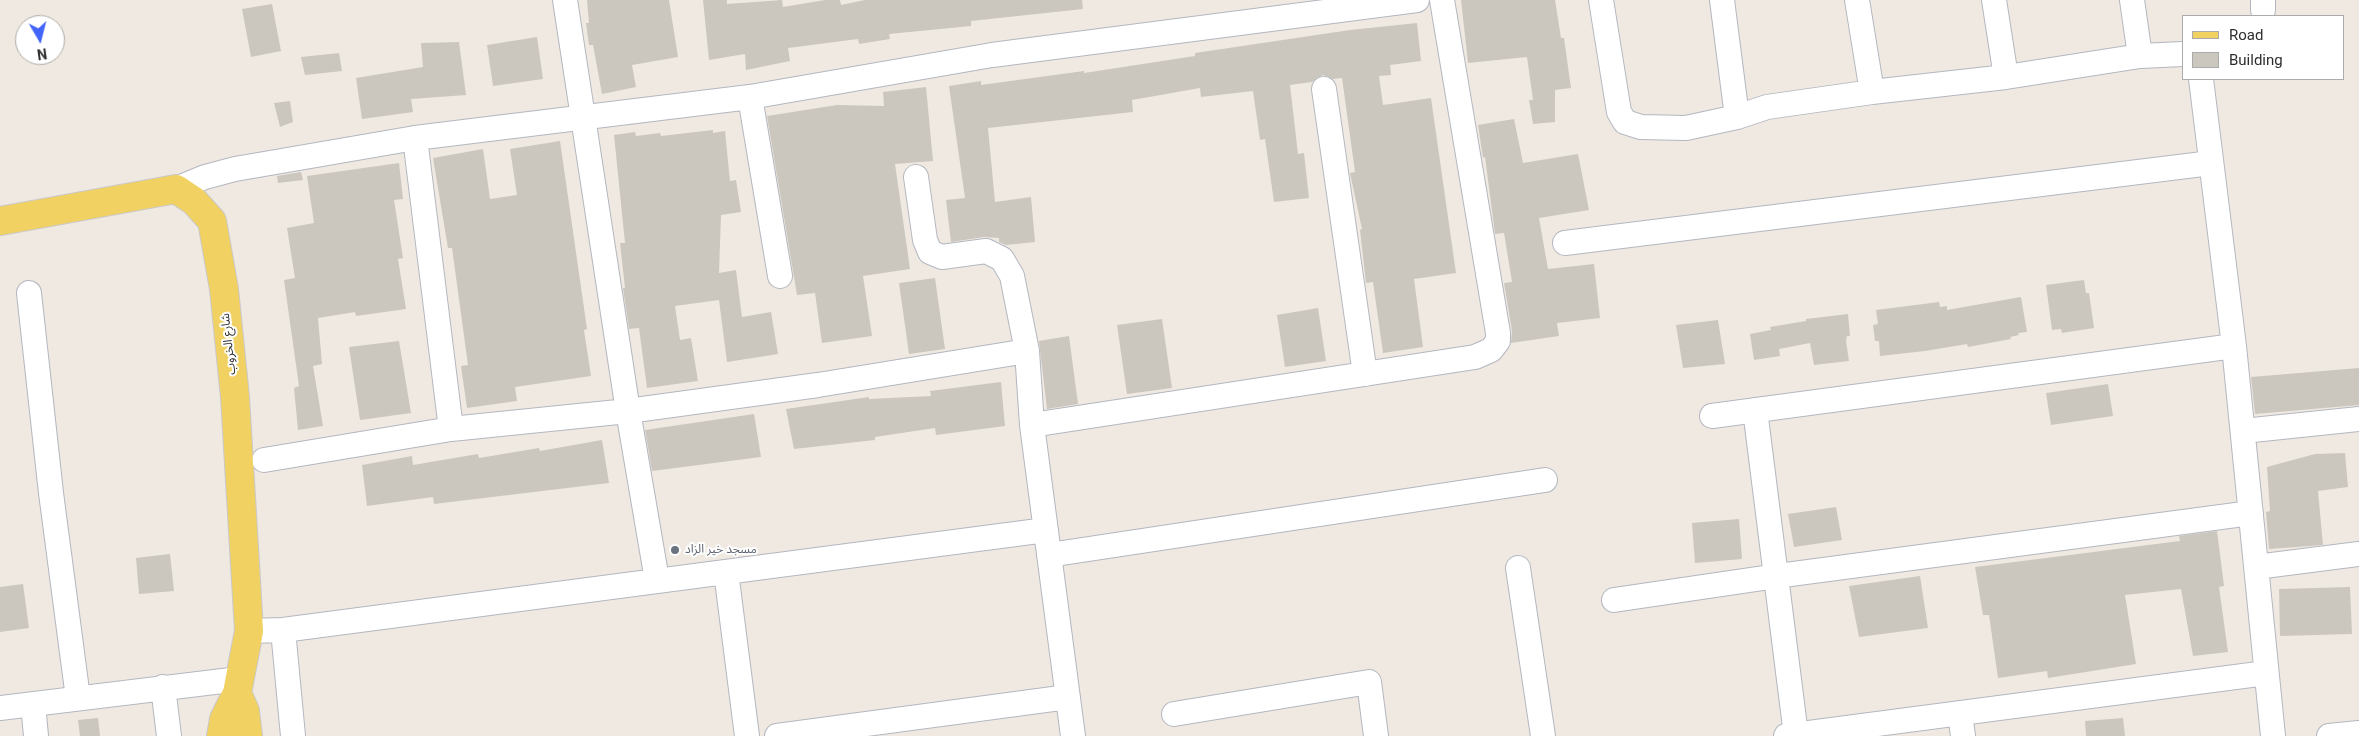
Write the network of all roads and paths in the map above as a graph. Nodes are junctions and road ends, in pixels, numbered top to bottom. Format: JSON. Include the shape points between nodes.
{"nodes":[{"id":1,"x":565,"y":0,"type":"edge"},
{"id":2,"x":1417,"y":0,"type":"edge"},
{"id":3,"x":1442,"y":0,"type":"edge"},
{"id":4,"x":1601,"y":0,"type":"edge"},
{"id":5,"x":1722,"y":0,"type":"edge"},
{"id":6,"x":1857,"y":0,"type":"edge"},
{"id":7,"x":1994,"y":0,"type":"edge"},
{"id":8,"x":2132,"y":0,"type":"edge"},
{"id":9,"x":2182,"y":54,"type":"edge"},
{"id":10,"x":2140,"y":56,"type":"junction"},
{"id":11,"x":2006,"y":77,"type":"junction"},
{"id":12,"x":2201,"y":80,"type":"edge"},
{"id":13,"x":1324,"y":89,"type":"dead end"},
{"id":14,"x":1872,"y":92,"type":"junction"},
{"id":15,"x":750,"y":97,"type":"junction"},
{"id":16,"x":1737,"y":117,"type":"junction"},
{"id":17,"x":582,"y":119,"type":"junction"},
{"id":18,"x":415,"y":138,"type":"junction"},
{"id":19,"x":2212,"y":163,"type":"junction"},
{"id":20,"x":916,"y":177,"type":"dead end"},
{"id":21,"x":176,"y":190,"type":"junction"},
{"id":22,"x":0,"y":221,"type":"edge"},
{"id":23,"x":1565,"y":243,"type":"dead end"},
{"id":24,"x":780,"y":276,"type":"dead end"},
{"id":25,"x":29,"y":293,"type":"dead end"},
{"id":26,"x":2234,"y":346,"type":"junction"},
{"id":27,"x":1027,"y":351,"type":"junction"},
{"id":28,"x":1364,"y":374,"type":"junction"},
{"id":29,"x":1755,"y":410,"type":"junction"},
{"id":30,"x":628,"y":411,"type":"junction"},
{"id":31,"x":1712,"y":416,"type":"dead end"},
{"id":32,"x":2359,"y":419,"type":"edge"},
{"id":33,"x":1032,"y":425,"type":"junction"},
{"id":34,"x":451,"y":429,"type":"junction"},
{"id":35,"x":2243,"y":431,"type":"junction"},
{"id":36,"x":264,"y":460,"type":"dead end"},
{"id":37,"x":1545,"y":480,"type":"dead end"},
{"id":38,"x":2251,"y":513,"type":"junction"},
{"id":39,"x":1046,"y":530,"type":"junction"},
{"id":40,"x":2359,"y":554,"type":"edge"},
{"id":41,"x":1049,"y":555,"type":"junction"},
{"id":42,"x":2256,"y":566,"type":"junction"},
{"id":43,"x":1518,"y":568,"type":"dead end"},
{"id":44,"x":726,"y":572,"type":"junction"},
{"id":45,"x":1777,"y":576,"type":"junction"},
{"id":46,"x":657,"y":580,"type":"junction"},
{"id":47,"x":1614,"y":600,"type":"dead end"},
{"id":48,"x":283,"y":630,"type":"junction"},
{"id":49,"x":249,"y":631,"type":"junction"},
{"id":50,"x":2266,"y":673,"type":"junction"},
{"id":51,"x":238,"y":686,"type":"junction"},
{"id":52,"x":163,"y":687,"type":"junction"},
{"id":53,"x":1068,"y":697,"type":"junction"},
{"id":54,"x":78,"y":698,"type":"junction"},
{"id":55,"x":33,"y":704,"type":"junction"},
{"id":56,"x":0,"y":708,"type":"edge"},
{"id":57,"x":1174,"y":714,"type":"dead end"},
{"id":58,"x":1962,"y":725,"type":"edge"},
{"id":59,"x":2359,"y":733,"type":"edge"},
{"id":60,"x":1791,"y":735,"type":"edge"},
{"id":61,"x":36,"y":736,"type":"edge"},
{"id":62,"x":169,"y":736,"type":"edge"},
{"id":63,"x":221,"y":736,"type":"edge"},
{"id":64,"x":248,"y":736,"type":"edge"},
{"id":65,"x":293,"y":736,"type":"edge"},
{"id":66,"x":747,"y":736,"type":"edge"},
{"id":67,"x":777,"y":736,"type":"edge"},
{"id":68,"x":1073,"y":736,"type":"edge"},
{"id":69,"x":1376,"y":736,"type":"edge"},
{"id":70,"x":1543,"y":736,"type":"edge"},
{"id":71,"x":2273,"y":736,"type":"edge"},
{"id":72,"x":2329,"y":736,"type":"edge"}],
"edges":[{"from":1,"to":17,"type":"street"},
{"from":2,"to":15,"type":"street","via":[[992,55]]},
{"from":3,"to":28,"type":"street","via":[[1498,341],[1492,350],[1475,357]]},
{"from":4,"to":16,"type":"street","via":[[1619,112],[1625,122],[1641,127],[1686,128]]},
{"from":5,"to":16,"type":"street"},
{"from":6,"to":14,"type":"street"},
{"from":7,"to":11,"type":"street"},
{"from":8,"to":10,"type":"street"},
{"from":9,"to":10,"type":"street"},
{"from":10,"to":11,"type":"street"},
{"from":11,"to":14,"type":"street"},
{"from":12,"to":19,"type":"street"},
{"from":13,"to":28,"type":"street"},
{"from":14,"to":16,"type":"street","via":[[1767,107]]},
{"from":15,"to":17,"type":"street"},
{"from":15,"to":24,"type":"street"},
{"from":17,"to":18,"type":"street"},
{"from":17,"to":30,"type":"street"},
{"from":18,"to":21,"type":"street","via":[[235,169]]},
{"from":18,"to":34,"type":"street"},
{"from":19,"to":23,"type":"street"},
{"from":19,"to":26,"type":"street"},
{"from":20,"to":27,"type":"street","via":[[925,240],[930,252],[942,257],[986,251],[1008,266]]},
{"from":21,"to":22,"type":"main road"},
{"from":21,"to":49,"type":"main road","name":"شارع الخروب","via":[[194,201],[212,221],[224,289],[235,397]]},
{"from":25,"to":54,"type":"street"},
{"from":26,"to":29,"type":"street"},
{"from":26,"to":35,"type":"street"},
{"from":27,"to":30,"type":"street","via":[[818,385]]},
{"from":27,"to":33,"type":"street"},
{"from":28,"to":33,"type":"street"},
{"from":29,"to":31,"type":"street"},
{"from":29,"to":45,"type":"street"},
{"from":30,"to":34,"type":"street"},
{"from":30,"to":46,"type":"street"},
{"from":32,"to":35,"type":"street"},
{"from":33,"to":39,"type":"street"},
{"from":34,"to":36,"type":"street"},
{"from":35,"to":38,"type":"street"},
{"from":37,"to":41,"type":"street"},
{"from":38,"to":42,"type":"street"},
{"from":38,"to":45,"type":"street"},
{"from":39,"to":41,"type":"street"},
{"from":39,"to":44,"type":"street"},
{"from":40,"to":42,"type":"street"},
{"from":41,"to":53,"type":"street"},
{"from":42,"to":50,"type":"street"},
{"from":43,"to":70,"type":"street"},
{"from":44,"to":46,"type":"street"},
{"from":44,"to":66,"type":"street"},
{"from":45,"to":47,"type":"street"},
{"from":45,"to":60,"type":"street"},
{"from":46,"to":48,"type":"street"},
{"from":48,"to":49,"type":"street"},
{"from":48,"to":65,"type":"street"},
{"from":49,"to":51,"type":"main road","name":"شارع الخروب"},
{"from":50,"to":58,"type":"street"},
{"from":50,"to":71,"type":"street"},
{"from":51,"to":52,"type":"street"},
{"from":51,"to":63,"type":"main road","name":"شارع الخروب","via":[[224,719]]},
{"from":51,"to":64,"type":"main road","via":[[246,711]]},
{"from":52,"to":54,"type":"street"},
{"from":52,"to":62,"type":"street"},
{"from":53,"to":67,"type":"street"},
{"from":53,"to":68,"type":"street"},
{"from":54,"to":55,"type":"street"},
{"from":55,"to":56,"type":"street"},
{"from":55,"to":61,"type":"street"},
{"from":57,"to":69,"type":"street","via":[[1369,682]]},
{"from":58,"to":60,"type":"street"},
{"from":59,"to":72,"type":"street"}]}
